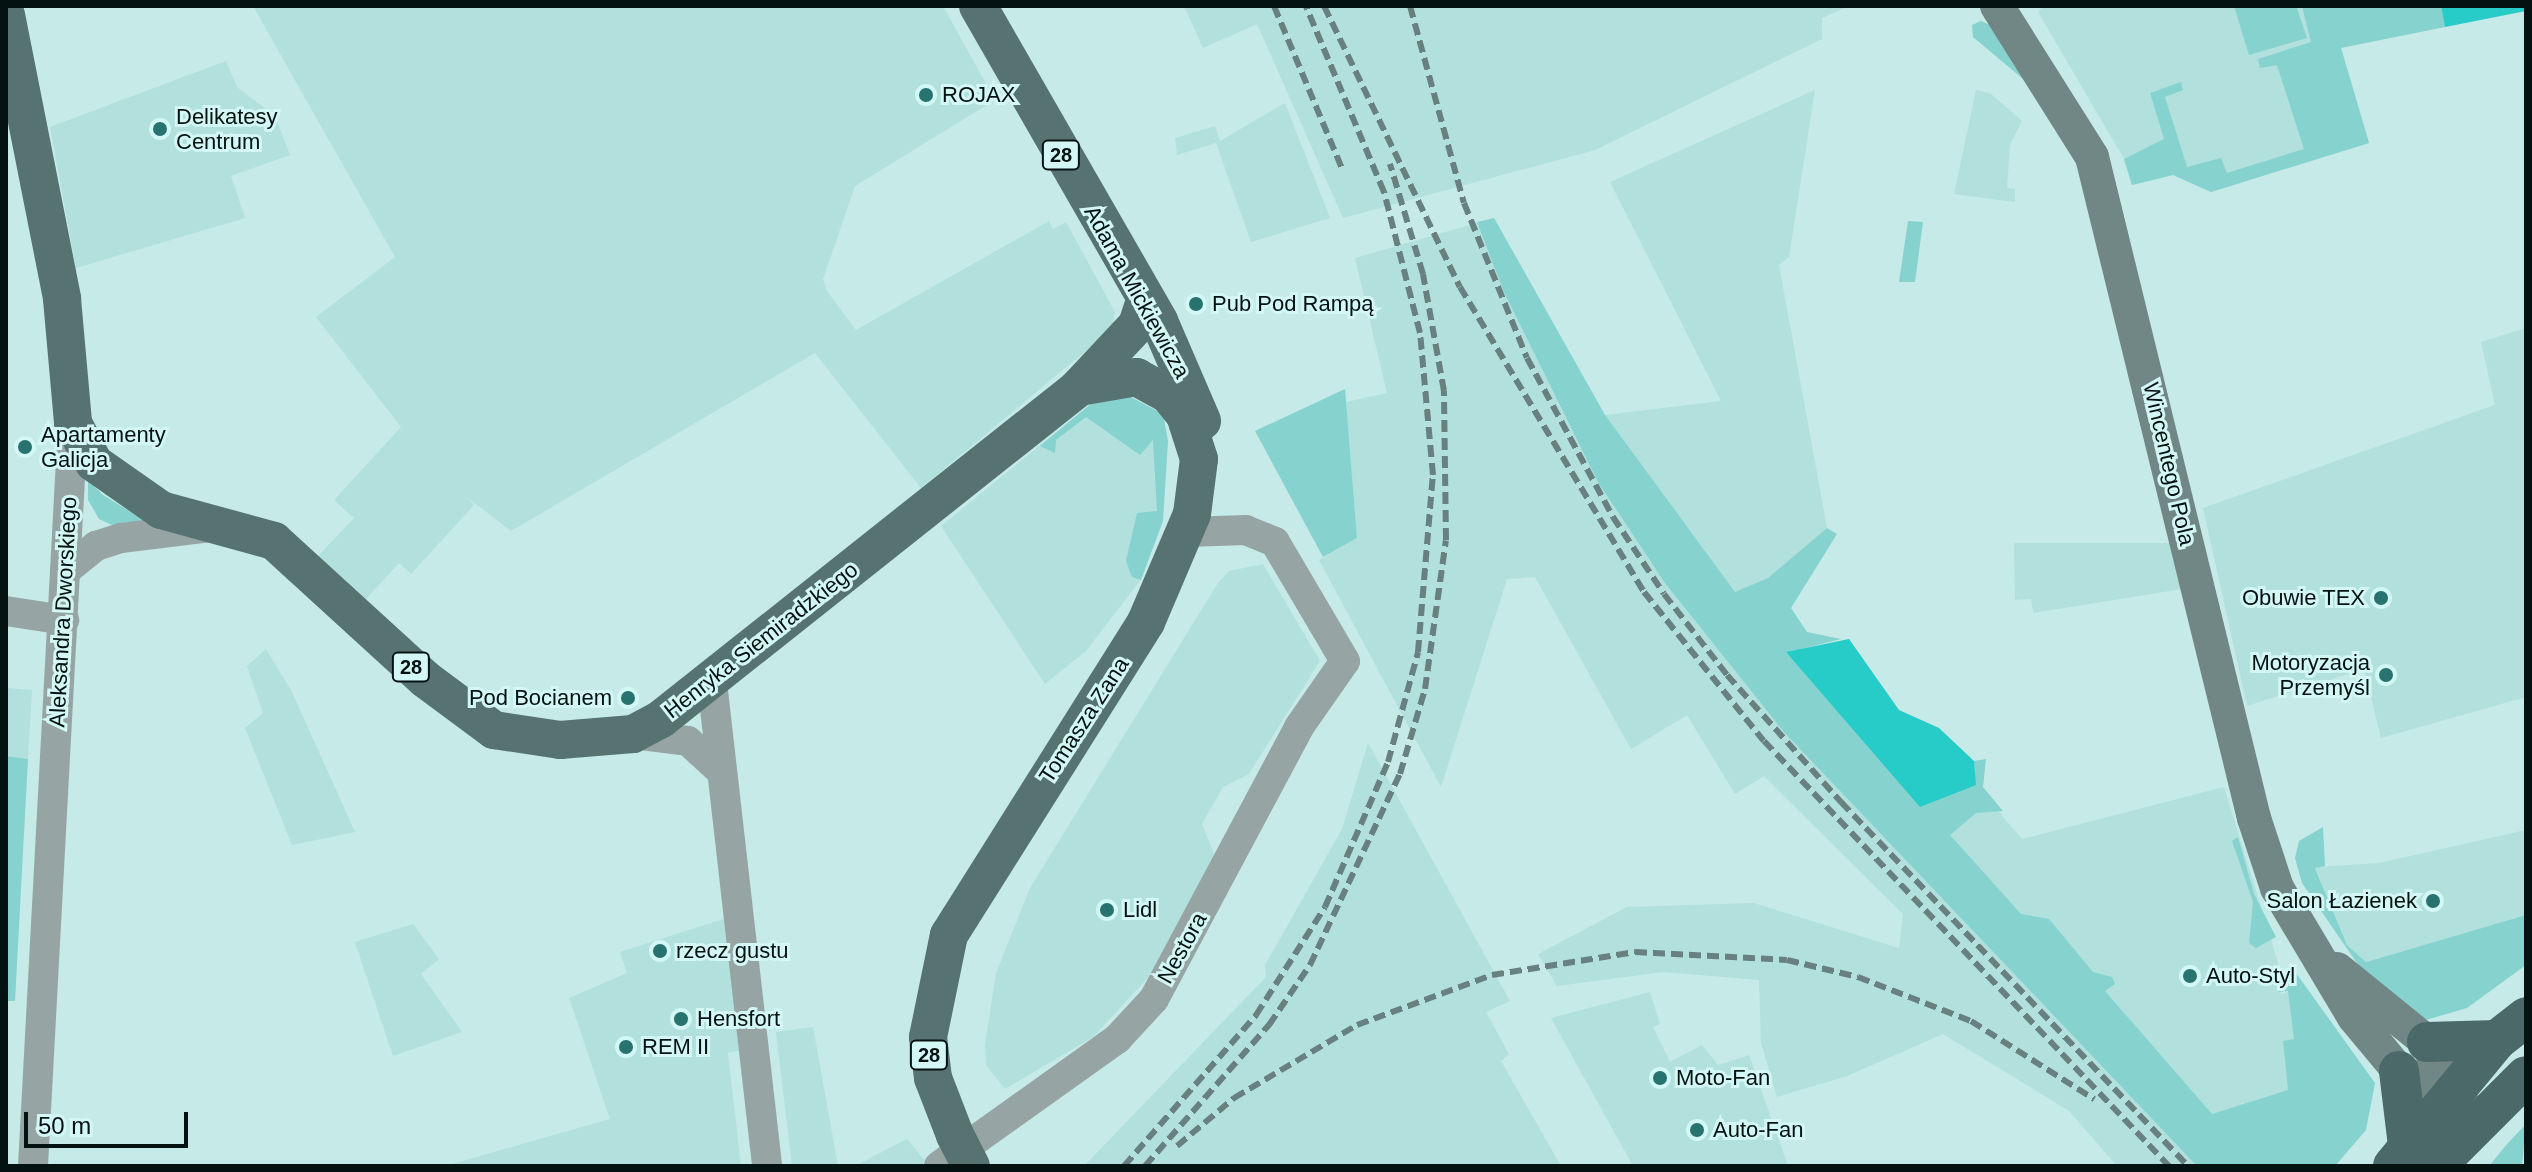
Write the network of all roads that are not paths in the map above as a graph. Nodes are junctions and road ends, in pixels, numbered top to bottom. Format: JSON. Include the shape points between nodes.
{"nodes":[{"id":1,"x":978,"y":6,"type":"edge"},
{"id":2,"x":1997,"y":6,"type":"edge"},
{"id":3,"x":6,"y":15,"type":"edge"},
{"id":4,"x":1144,"y":303,"type":"junction"},
{"id":5,"x":1077,"y":389,"type":"junction"},
{"id":6,"x":73,"y":423,"type":"junction"},
{"id":7,"x":1199,"y":459,"type":"junction"},
{"id":8,"x":69,"y":484,"type":"junction"},
{"id":9,"x":220,"y":526,"type":"junction"},
{"id":10,"x":1187,"y":532,"type":"junction"},
{"id":11,"x":121,"y":538,"type":"junction"},
{"id":12,"x":65,"y":571,"type":"junction"},
{"id":13,"x":6,"y":611,"type":"edge"},
{"id":14,"x":64,"y":620,"type":"junction"},
{"id":15,"x":712,"y":682,"type":"junction"},
{"id":16,"x":633,"y":734,"type":"junction"},
{"id":17,"x":721,"y":771,"type":"junction"},
{"id":18,"x":2303,"y":940,"type":"junction"},
{"id":19,"x":2511,"y":1029,"type":"edge"},
{"id":20,"x":2427,"y":1042,"type":"junction"},
{"id":21,"x":2399,"y":1071,"type":"junction"},
{"id":22,"x":2526,"y":1076,"type":"edge"},
{"id":23,"x":2464,"y":1107,"type":"junction"},
{"id":24,"x":955,"y":1156,"type":"edge"},
{"id":25,"x":2412,"y":1159,"type":"edge"},
{"id":26,"x":33,"y":1166,"type":"edge"},
{"id":27,"x":767,"y":1166,"type":"edge"}],
"edges":[{"from":1,"to":4,"type":"main road","name":"Adama Mickiewicza","number":"28"},
{"from":2,"to":18,"type":"main road","name":"Wincentego Pola","via":[[2092,157],[2254,818]]},
{"from":3,"to":6,"type":"main road","name":"Aleksandra Dworskiego","number":"28","via":[[62,299]]},
{"from":4,"to":5,"type":"main road","via":[[1137,325]]},
{"from":4,"to":7,"type":"main road","name":"Adama Mickiewicza","number":"28","via":[[1202,416]]},
{"from":5,"to":7,"type":"main road","name":"Tomasza Zana","number":"28","via":[[1120,375],[1151,384],[1185,415]]},
{"from":5,"to":15,"type":"main road","name":"Henryka Siemiradzkiego","number":"28"},
{"from":6,"to":8,"type":"street","name":"Aleksandra Dworskiego"},
{"from":6,"to":9,"type":"main road","name":"Henryka Siemiradzkiego","number":"28","via":[[94,463],[112,481],[161,510]]},
{"from":7,"to":10,"type":"main road","name":"Tomasza Zana","number":"28"},
{"from":8,"to":11,"type":"street","via":[[92,525]]},
{"from":8,"to":12,"type":"street","name":"Aleksandra Dworskiego"},
{"from":9,"to":11,"type":"street"},
{"from":9,"to":16,"type":"main road","name":"Henryka Siemiradzkiego","number":"28","via":[[274,541],[416,672],[494,730],[560,740]]},
{"from":10,"to":24,"type":"main road","name":"Tomasza Zana","number":"28","via":[[1146,622],[949,935],[928,1037],[933,1078]]},
{"from":10,"to":24,"type":"street","name":"Nestora","via":[[1246,530],[1275,542],[1345,661],[1299,727],[1154,999],[1117,1039]]},
{"from":11,"to":12,"type":"street","via":[[96,546]]},
{"from":12,"to":14,"type":"street","name":"Aleksandra Dworskiego"},
{"from":13,"to":14,"type":"street"},
{"from":14,"to":26,"type":"street","name":"Aleksandra Dworskiego"},
{"from":15,"to":16,"type":"main road","name":"Henryka Siemiradzkiego","number":"28"},
{"from":15,"to":17,"type":"street"},
{"from":16,"to":17,"type":"street","via":[[688,741]]},
{"from":17,"to":27,"type":"street"},
{"from":18,"to":20,"type":"main road","name":"Wincentego Pola"},
{"from":18,"to":21,"type":"main road","name":"Wincentego Pola"},
{"from":19,"to":20,"type":"highway"},
{"from":19,"to":23,"type":"highway"},
{"from":20,"to":23,"type":"main road","name":"Wincentego Pola"},
{"from":21,"to":23,"type":"main road","name":"Wincentego Pola"},
{"from":21,"to":25,"type":"highway"},
{"from":22,"to":23,"type":"highway"},
{"from":23,"to":25,"type":"highway"}]}
